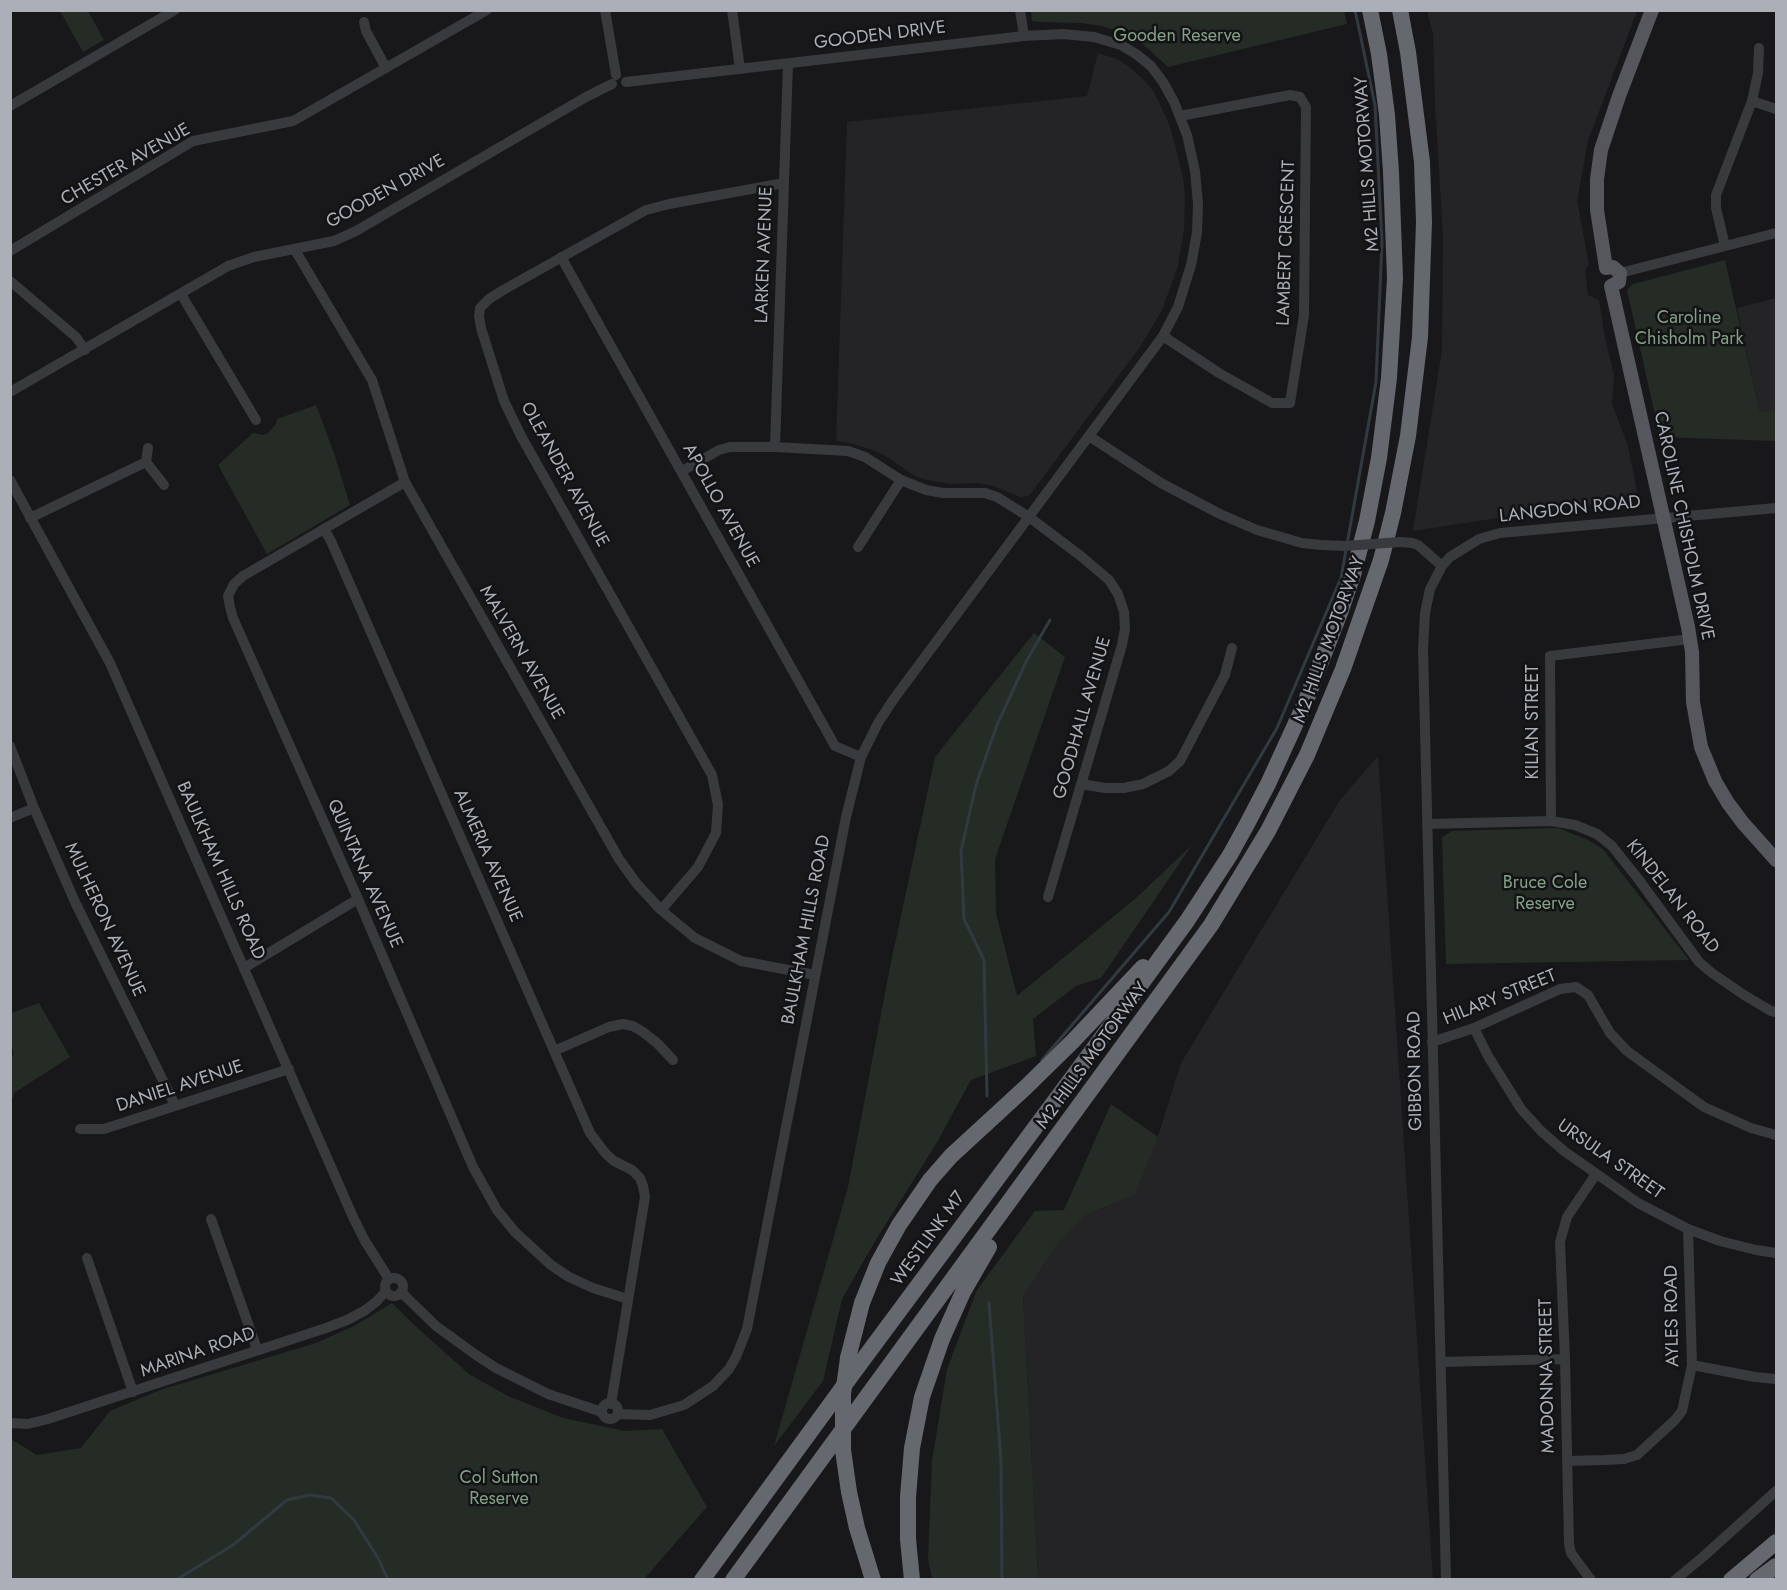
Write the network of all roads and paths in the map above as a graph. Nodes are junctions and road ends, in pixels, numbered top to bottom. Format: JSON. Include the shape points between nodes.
{"nodes":[{"id":1,"x":175,"y":10,"type":"edge"},
{"id":2,"x":605,"y":10,"type":"edge"},
{"id":3,"x":732,"y":10,"type":"edge"},
{"id":4,"x":1020,"y":10,"type":"edge"},
{"id":5,"x":1370,"y":10,"type":"edge"},
{"id":6,"x":1400,"y":10,"type":"edge"},
{"id":7,"x":1652,"y":10,"type":"edge"},
{"id":8,"x":485,"y":11,"type":"edge"},
{"id":9,"x":364,"y":22,"type":"dead end"},
{"id":10,"x":1024,"y":36,"type":"junction"},
{"id":11,"x":1759,"y":48,"type":"dead end"},
{"id":12,"x":788,"y":64,"type":"junction"},
{"id":13,"x":386,"y":68,"type":"junction"},
{"id":14,"x":740,"y":69,"type":"junction"},
{"id":15,"x":614,"y":79,"type":"junction"},
{"id":16,"x":1752,"y":101,"type":"junction"},
{"id":17,"x":10,"y":106,"type":"edge"},
{"id":18,"x":1776,"y":109,"type":"edge"},
{"id":19,"x":1180,"y":116,"type":"junction"},
{"id":20,"x":784,"y":183,"type":"junction"},
{"id":21,"x":1776,"y":233,"type":"edge"},
{"id":22,"x":1725,"y":246,"type":"junction"},
{"id":23,"x":295,"y":249,"type":"junction"},
{"id":24,"x":10,"y":251,"type":"edge"},
{"id":25,"x":561,"y":257,"type":"junction"},
{"id":26,"x":1606,"y":267,"type":"junction"},
{"id":27,"x":1620,"y":273,"type":"junction"},
{"id":28,"x":10,"y":280,"type":"edge"},
{"id":29,"x":1611,"y":286,"type":"junction"},
{"id":30,"x":181,"y":294,"type":"junction"},
{"id":31,"x":1163,"y":336,"type":"junction"},
{"id":32,"x":85,"y":350,"type":"junction"},
{"id":33,"x":10,"y":393,"type":"edge"},
{"id":34,"x":256,"y":420,"type":"dead end"},
{"id":35,"x":1089,"y":436,"type":"junction"},
{"id":36,"x":775,"y":447,"type":"junction"},
{"id":37,"x":148,"y":448,"type":"dead end"},
{"id":38,"x":146,"y":462,"type":"junction"},
{"id":39,"x":682,"y":471,"type":"junction"},
{"id":40,"x":10,"y":480,"type":"edge"},
{"id":41,"x":901,"y":480,"type":"junction"},
{"id":42,"x":405,"y":482,"type":"junction"},
{"id":43,"x":164,"y":484,"type":"dead end"},
{"id":44,"x":1776,"y":508,"type":"edge"},
{"id":45,"x":1029,"y":517,"type":"junction"},
{"id":46,"x":30,"y":518,"type":"junction"},
{"id":47,"x":1664,"y":518,"type":"junction"},
{"id":48,"x":324,"y":529,"type":"junction"},
{"id":49,"x":858,"y":547,"type":"dead end"},
{"id":50,"x":1442,"y":566,"type":"junction"},
{"id":51,"x":1690,"y":639,"type":"junction"},
{"id":52,"x":1232,"y":648,"type":"dead end"},
{"id":53,"x":10,"y":746,"type":"edge"},
{"id":54,"x":861,"y":757,"type":"junction"},
{"id":55,"x":1081,"y":784,"type":"junction"},
{"id":56,"x":34,"y":808,"type":"junction"},
{"id":57,"x":10,"y":818,"type":"edge"},
{"id":58,"x":1551,"y":821,"type":"junction"},
{"id":59,"x":1427,"y":824,"type":"junction"},
{"id":60,"x":1776,"y":860,"type":"edge"},
{"id":61,"x":1048,"y":897,"type":"dead end"},
{"id":62,"x":358,"y":899,"type":"junction"},
{"id":63,"x":661,"y":910,"type":"junction"},
{"id":64,"x":1187,"y":921,"type":"junction"},
{"id":65,"x":244,"y":968,"type":"junction"},
{"id":66,"x":815,"y":975,"type":"junction"},
{"id":67,"x":1776,"y":1012,"type":"edge"},
{"id":68,"x":1474,"y":1028,"type":"junction"},
{"id":69,"x":1432,"y":1042,"type":"junction"},
{"id":70,"x":554,"y":1051,"type":"junction"},
{"id":71,"x":673,"y":1060,"type":"dead end"},
{"id":72,"x":289,"y":1069,"type":"junction"},
{"id":73,"x":175,"y":1105,"type":"junction"},
{"id":74,"x":80,"y":1129,"type":"dead end"},
{"id":75,"x":1776,"y":1135,"type":"edge"},
{"id":76,"x":652,"y":1172,"type":"dead end"},
{"id":77,"x":1596,"y":1174,"type":"junction"},
{"id":78,"x":640,"y":1178,"type":"junction"},
{"id":79,"x":1013,"y":1198,"type":"junction"},
{"id":80,"x":211,"y":1219,"type":"dead end"},
{"id":81,"x":1688,"y":1229,"type":"junction"},
{"id":82,"x":1776,"y":1253,"type":"edge"},
{"id":83,"x":87,"y":1258,"type":"dead end"},
{"id":84,"x":389,"y":1280,"type":"junction"},
{"id":85,"x":386,"y":1291,"type":"junction"},
{"id":86,"x":400,"y":1292,"type":"junction"},
{"id":87,"x":628,"y":1299,"type":"junction"},
{"id":88,"x":257,"y":1349,"type":"junction"},
{"id":89,"x":1565,"y":1359,"type":"junction"},
{"id":90,"x":1441,"y":1362,"type":"junction"},
{"id":91,"x":1692,"y":1365,"type":"junction"},
{"id":92,"x":1776,"y":1379,"type":"edge"},
{"id":93,"x":133,"y":1392,"type":"junction"},
{"id":94,"x":611,"y":1404,"type":"junction"},
{"id":95,"x":603,"y":1412,"type":"junction"},
{"id":96,"x":618,"y":1414,"type":"junction"},
{"id":97,"x":10,"y":1423,"type":"edge"},
{"id":98,"x":1567,"y":1461,"type":"junction"},
{"id":99,"x":1776,"y":1491,"type":"edge"},
{"id":100,"x":1776,"y":1542,"type":"edge"},
{"id":101,"x":1776,"y":1566,"type":"edge"},
{"id":102,"x":702,"y":1580,"type":"edge"},
{"id":103,"x":733,"y":1580,"type":"edge"},
{"id":104,"x":873,"y":1580,"type":"edge"},
{"id":105,"x":912,"y":1580,"type":"edge"},
{"id":106,"x":1446,"y":1580,"type":"edge"},
{"id":107,"x":1591,"y":1580,"type":"edge"},
{"id":108,"x":1676,"y":1580,"type":"edge"},
{"id":109,"x":1731,"y":1580,"type":"edge"},
{"id":110,"x":1757,"y":1580,"type":"edge"}],
"edges":[{"from":1,"to":17,"type":"street"},
{"from":2,"to":15,"type":"street"},
{"from":3,"to":14,"type":"street"},
{"from":4,"to":10,"type":"street"},
{"from":5,"to":64,"type":"highway","name":"M2 HILLS MOTORWAY","via":[[1387,115],[1395,278],[1389,378],[1374,490],[1353,575],[1305,703],[1246,826]]},
{"from":6,"to":79,"type":"highway","name":"M2 HILLS MOTORWAY","via":[[1422,162],[1420,337],[1408,436],[1393,513],[1368,601],[1307,755],[1268,831],[1211,925]]},
{"from":7,"to":26,"type":"main road","via":[[1611,116],[1600,156],[1597,210]]},
{"from":8,"to":13,"type":"street","name":"CHESTER AVENUE"},
{"from":9,"to":13,"type":"street"},
{"from":10,"to":12,"type":"street","name":"GOODEN DRIVE"},
{"from":10,"to":19,"type":"street","name":"GOODEN DRIVE","via":[[1083,35],[1121,45],[1157,73]]},
{"from":11,"to":16,"type":"street"},
{"from":12,"to":14,"type":"street","name":"GOODEN DRIVE"},
{"from":12,"to":20,"type":"street","name":"LARKEN AVENUE"},
{"from":13,"to":24,"type":"street","name":"CHESTER AVENUE","via":[[293,121],[193,141]]},
{"from":14,"to":15,"type":"street","name":"GOODEN DRIVE","via":[[626,82],[621,88],[615,88]]},
{"from":15,"to":23,"type":"street","name":"GOODEN DRIVE","via":[[356,231],[334,241]]},
{"from":16,"to":18,"type":"street"},
{"from":16,"to":22,"type":"street","via":[[1716,195]]},
{"from":19,"to":31,"type":"street","name":"GOODEN DRIVE","via":[[1195,171],[1197,233],[1186,285]]},
{"from":19,"to":31,"type":"street","name":"LAMBERT CRESCENT","via":[[1290,95],[1300,97],[1306,107],[1304,315],[1290,403],[1272,403]]},
{"from":20,"to":25,"type":"street","name":"OLEANDER AVENUE","via":[[646,210]]},
{"from":20,"to":36,"type":"street","name":"LARKEN AVENUE"},
{"from":21,"to":22,"type":"street"},
{"from":22,"to":27,"type":"street"},
{"from":23,"to":30,"type":"street","name":"GOODEN DRIVE","via":[[237,262]]},
{"from":23,"to":42,"type":"street","name":"MALVERN AVENUE","via":[[372,380]]},
{"from":25,"to":39,"type":"street","name":"APOLLO AVENUE"},
{"from":25,"to":63,"type":"street","name":"OLEANDER AVENUE","via":[[489,298],[480,308],[479,316],[504,401],[521,436],[711,775],[718,805],[716,833],[698,867]]},
{"from":26,"to":27,"type":"main road","via":[[1614,267]]},
{"from":26,"to":29,"type":"main road","via":[[1601,280]]},
{"from":27,"to":29,"type":"main road","via":[[1619,282]]},
{"from":28,"to":32,"type":"street","via":[[76,337]]},
{"from":29,"to":47,"type":"main road","name":"CAROLINE CHISHOLM DRIVE"},
{"from":30,"to":32,"type":"street","name":"GOODEN DRIVE"},
{"from":30,"to":34,"type":"street"},
{"from":31,"to":35,"type":"street","name":"GOODEN DRIVE"},
{"from":32,"to":33,"type":"street","name":"GOODEN DRIVE"},
{"from":35,"to":45,"type":"street","name":"BAULKHAM HILLS ROAD"},
{"from":35,"to":50,"type":"street","bridge":true,"via":[[1161,483],[1257,530],[1321,545],[1412,543]]},
{"from":36,"to":39,"type":"street","name":"GOODHALL AVENUE","via":[[730,447]]},
{"from":36,"to":41,"type":"street","name":"GOODHALL AVENUE","via":[[848,452],[872,461]]},
{"from":37,"to":38,"type":"street"},
{"from":38,"to":43,"type":"street"},
{"from":38,"to":46,"type":"street"},
{"from":39,"to":54,"type":"street","name":"APOLLO AVENUE","via":[[835,746]]},
{"from":40,"to":46,"type":"street","name":"BAULKHAM HILLS ROAD"},
{"from":41,"to":45,"type":"street","name":"GOODHALL AVENUE","via":[[935,492],[985,493]]},
{"from":41,"to":49,"type":"street"},
{"from":42,"to":48,"type":"street","name":"QUINTANA AVENUE"},
{"from":42,"to":63,"type":"street","name":"MALVERN AVENUE","via":[[619,859]]},
{"from":44,"to":47,"type":"street","name":"LANGDON ROAD"},
{"from":45,"to":54,"type":"street","name":"BAULKHAM HILLS ROAD","via":[[893,700]]},
{"from":45,"to":55,"type":"street","name":"GOODHALL AVENUE","via":[[1109,580],[1124,612],[1122,645]]},
{"from":46,"to":65,"type":"street","name":"BAULKHAM HILLS ROAD","via":[[110,663]]},
{"from":47,"to":50,"type":"street","name":"LANGDON ROAD","via":[[1500,533],[1463,548]]},
{"from":47,"to":51,"type":"main road","name":"CAROLINE CHISHOLM DRIVE"},
{"from":48,"to":62,"type":"street","name":"QUINTANA AVENUE","via":[[243,576],[228,596],[233,618]]},
{"from":48,"to":70,"type":"street","name":"ALMERIA AVENUE"},
{"from":50,"to":59,"type":"street","name":"GIBBON ROAD","via":[[1430,589],[1423,630]]},
{"from":51,"to":58,"type":"street","name":"KILIAN STREET","via":[[1550,656]]},
{"from":51,"to":60,"type":"main road","name":"CAROLINE CHISHOLM DRIVE","via":[[1694,711],[1705,759],[1728,803]]},
{"from":52,"to":55,"type":"street","via":[[1225,675],[1180,761],[1169,771],[1153,781],[1124,788]]},
{"from":53,"to":56,"type":"street","name":"MULHERON AVENUE"},
{"from":54,"to":66,"type":"street","name":"BAULKHAM HILLS ROAD"},
{"from":55,"to":61,"type":"street","name":"GOODHALL AVENUE"},
{"from":56,"to":57,"type":"street"},
{"from":56,"to":73,"type":"street","name":"MULHERON AVENUE","via":[[75,902]]},
{"from":58,"to":59,"type":"street","name":"KINDELAN ROAD"},
{"from":58,"to":67,"type":"street","name":"KINDELAN ROAD","via":[[1597,834],[1639,880],[1699,962],[1744,995]]},
{"from":59,"to":69,"type":"street","name":"GIBBON ROAD"},
{"from":62,"to":65,"type":"street"},
{"from":62,"to":87,"type":"street","name":"QUINTANA AVENUE","via":[[473,1167],[497,1210],[514,1232],[551,1265],[592,1288]]},
{"from":63,"to":66,"type":"street","name":"MALVERN AVENUE","via":[[695,939],[741,961]]},
{"from":64,"to":102,"type":"highway","name":"WESTLINK M7"},
{"from":64,"to":104,"type":"highway","bridge":true,"via":[[1073,1041],[951,1156],[899,1225],[878,1263],[862,1303],[843,1394],[843,1450],[849,1492]]},
{"from":65,"to":72,"type":"street","name":"BAULKHAM HILLS ROAD"},
{"from":66,"to":96,"type":"street","name":"BAULKHAM HILLS ROAD","via":[[741,1345],[721,1378],[684,1405],[650,1415]]},
{"from":68,"to":69,"type":"street","name":"HILARY STREET"},
{"from":68,"to":75,"type":"street","name":"HILARY STREET","via":[[1560,989],[1576,987],[1588,995],[1610,1033],[1627,1052],[1704,1107]]},
{"from":68,"to":77,"type":"street","name":"URSULA STREET","via":[[1521,1109],[1564,1151]]},
{"from":69,"to":90,"type":"street","name":"GIBBON ROAD"},
{"from":70,"to":71,"type":"street","via":[[623,1024],[643,1032]]},
{"from":70,"to":78,"type":"street","name":"ALMERIA AVENUE","via":[[592,1138],[618,1164]]},
{"from":72,"to":73,"type":"street","name":"DANIEL AVENUE"},
{"from":72,"to":84,"type":"street","name":"BAULKHAM HILLS ROAD","via":[[365,1241]]},
{"from":73,"to":74,"type":"street","name":"DANIEL AVENUE","via":[[104,1129]]},
{"from":76,"to":78,"type":"street"},
{"from":77,"to":81,"type":"street","name":"URSULA STREET","via":[[1638,1203]]},
{"from":77,"to":89,"type":"street","name":"MADONNA STREET","via":[[1567,1217],[1560,1242]]},
{"from":78,"to":87,"type":"street","via":[[645,1197]]},
{"from":79,"to":103,"type":"highway"},
{"from":79,"to":105,"type":"highway","via":[[1002,1227],[959,1301],[922,1396],[908,1497]]},
{"from":80,"to":88,"type":"street"},
{"from":81,"to":82,"type":"street","name":"URSULA STREET","via":[[1720,1241]]},
{"from":81,"to":91,"type":"street","name":"AYLES ROAD"},
{"from":83,"to":93,"type":"street"},
{"from":84,"to":85,"type":"street"},
{"from":84,"to":86,"type":"street","via":[[399,1280]]},
{"from":85,"to":86,"type":"street","via":[[393,1296]]},
{"from":85,"to":88,"type":"street","name":"MARINA ROAD","via":[[376,1302],[346,1320]]},
{"from":86,"to":95,"type":"street","via":[[443,1331],[496,1368],[548,1394]]},
{"from":87,"to":94,"type":"street"},
{"from":88,"to":93,"type":"street","name":"MARINA ROAD"},
{"from":89,"to":90,"type":"street"},
{"from":89,"to":98,"type":"street","name":"MADONNA STREET"},
{"from":90,"to":106,"type":"street","name":"GIBBON ROAD"},
{"from":91,"to":92,"type":"street"},
{"from":91,"to":98,"type":"street","name":"AYLES ROAD","via":[[1682,1411],[1637,1455]]},
{"from":93,"to":97,"type":"street","name":"MARINA ROAD","via":[[48,1419]]},
{"from":94,"to":95,"type":"street"},
{"from":94,"to":96,"type":"street"},
{"from":95,"to":96,"type":"street","via":[[609,1419]]},
{"from":98,"to":107,"type":"street","name":"MADONNA STREET","via":[[1571,1553]]},
{"from":99,"to":108,"type":"street"},
{"from":100,"to":109,"type":"highway"},
{"from":101,"to":110,"type":"highway"}]}
